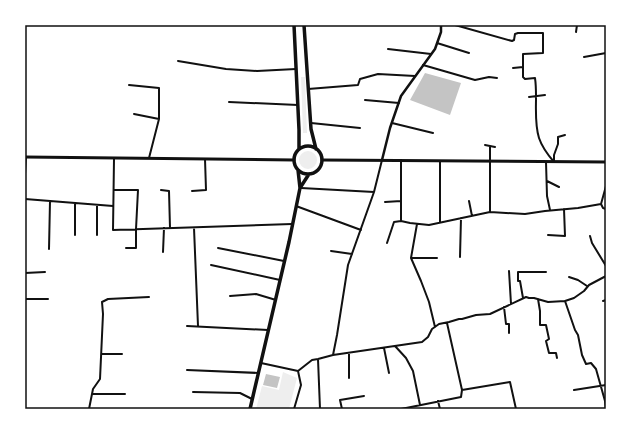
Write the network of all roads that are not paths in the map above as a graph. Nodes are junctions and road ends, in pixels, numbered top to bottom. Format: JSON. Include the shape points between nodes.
{"nodes":[{"id":1,"x":294,"y":25,"type":"edge"},
{"id":2,"x":304,"y":25,"type":"edge"},
{"id":3,"x":441,"y":25,"type":"edge"},
{"id":4,"x":455,"y":25,"type":"edge"},
{"id":5,"x":577,"y":25,"type":"edge"},
{"id":6,"x":576,"y":32,"type":"dead end"},
{"id":7,"x":437,"y":43,"type":"junction"},
{"id":8,"x":388,"y":49,"type":"dead end"},
{"id":9,"x":469,"y":53,"type":"dead end"},
{"id":10,"x":431,"y":54,"type":"junction"},
{"id":11,"x":606,"y":54,"type":"edge"},
{"id":12,"x":584,"y":57,"type":"dead end"},
{"id":13,"x":178,"y":61,"type":"dead end"},
{"id":14,"x":423,"y":65,"type":"junction"},
{"id":15,"x":523,"y":67,"type":"junction"},
{"id":16,"x":513,"y":68,"type":"dead end"},
{"id":17,"x":296,"y":69,"type":"junction"},
{"id":18,"x":415,"y":76,"type":"junction"},
{"id":19,"x":497,"y":78,"type":"dead end"},
{"id":20,"x":129,"y":85,"type":"dead end"},
{"id":21,"x":308,"y":89,"type":"junction"},
{"id":22,"x":545,"y":95,"type":"dead end"},
{"id":23,"x":536,"y":96,"type":"junction"},
{"id":24,"x":529,"y":97,"type":"dead end"},
{"id":25,"x":366,"y":100,"type":"dead end"},
{"id":26,"x":229,"y":102,"type":"dead end"},
{"id":27,"x":399,"y":103,"type":"junction"},
{"id":28,"x":298,"y":104,"type":"junction"},
{"id":29,"x":134,"y":114,"type":"dead end"},
{"id":30,"x":159,"y":118,"type":"junction"},
{"id":31,"x":310,"y":123,"type":"junction"},
{"id":32,"x":392,"y":123,"type":"junction"},
{"id":33,"x":360,"y":128,"type":"dead end"},
{"id":34,"x":433,"y":133,"type":"dead end"},
{"id":35,"x":565,"y":135,"type":"dead end"},
{"id":36,"x":485,"y":145,"type":"dead end"},
{"id":37,"x":490,"y":146,"type":"junction"},
{"id":38,"x":496,"y":147,"type":"dead end"},
{"id":39,"x":299,"y":149,"type":"junction"},
{"id":40,"x":316,"y":149,"type":"junction"},
{"id":41,"x":25,"y":157,"type":"edge"},
{"id":42,"x":114,"y":158,"type":"junction"},
{"id":43,"x":149,"y":158,"type":"junction"},
{"id":44,"x":205,"y":159,"type":"junction"},
{"id":45,"x":294,"y":160,"type":"junction"},
{"id":46,"x":322,"y":160,"type":"junction"},
{"id":47,"x":382,"y":160,"type":"junction"},
{"id":48,"x":401,"y":160,"type":"junction"},
{"id":49,"x":440,"y":161,"type":"junction"},
{"id":50,"x":491,"y":161,"type":"junction"},
{"id":51,"x":546,"y":162,"type":"junction"},
{"id":52,"x":554,"y":162,"type":"junction"},
{"id":53,"x":606,"y":162,"type":"edge"},
{"id":54,"x":298,"y":170,"type":"junction"},
{"id":55,"x":25,"y":174,"type":"edge"},
{"id":56,"x":309,"y":174,"type":"junction"},
{"id":57,"x":547,"y":181,"type":"junction"},
{"id":58,"x":606,"y":186,"type":"edge"},
{"id":59,"x":559,"y":187,"type":"dead end"},
{"id":60,"x":300,"y":188,"type":"junction"},
{"id":61,"x":114,"y":190,"type":"junction"},
{"id":62,"x":161,"y":190,"type":"dead end"},
{"id":63,"x":192,"y":191,"type":"dead end"},
{"id":64,"x":374,"y":192,"type":"junction"},
{"id":65,"x":25,"y":199,"type":"edge"},
{"id":66,"x":50,"y":201,"type":"junction"},
{"id":67,"x":401,"y":201,"type":"junction"},
{"id":68,"x":469,"y":201,"type":"dead end"},
{"id":69,"x":385,"y":202,"type":"dead end"},
{"id":70,"x":75,"y":203,"type":"junction"},
{"id":71,"x":601,"y":204,"type":"junction"},
{"id":72,"x":97,"y":205,"type":"junction"},
{"id":73,"x":113,"y":206,"type":"junction"},
{"id":74,"x":296,"y":206,"type":"junction"},
{"id":75,"x":564,"y":209,"type":"junction"},
{"id":76,"x":606,"y":209,"type":"edge"},
{"id":77,"x":550,"y":210,"type":"junction"},
{"id":78,"x":490,"y":212,"type":"junction"},
{"id":79,"x":472,"y":216,"type":"junction"},
{"id":80,"x":461,"y":218,"type":"junction"},
{"id":81,"x":401,"y":221,"type":"junction"},
{"id":82,"x":440,"y":222,"type":"junction"},
{"id":83,"x":293,"y":224,"type":"junction"},
{"id":84,"x":417,"y":224,"type":"junction"},
{"id":85,"x":194,"y":227,"type":"junction"},
{"id":86,"x":164,"y":228,"type":"junction"},
{"id":87,"x":170,"y":228,"type":"junction"},
{"id":88,"x":136,"y":229,"type":"junction"},
{"id":89,"x":361,"y":230,"type":"junction"},
{"id":90,"x":75,"y":235,"type":"dead end"},
{"id":91,"x":97,"y":235,"type":"dead end"},
{"id":92,"x":548,"y":235,"type":"dead end"},
{"id":93,"x":590,"y":236,"type":"dead end"},
{"id":94,"x":386,"y":243,"type":"dead end"},
{"id":95,"x":126,"y":248,"type":"dead end"},
{"id":96,"x":218,"y":248,"type":"dead end"},
{"id":97,"x":49,"y":249,"type":"dead end"},
{"id":98,"x":331,"y":250,"type":"dead end"},
{"id":99,"x":163,"y":252,"type":"dead end"},
{"id":100,"x":352,"y":254,"type":"junction"},
{"id":101,"x":411,"y":258,"type":"junction"},
{"id":102,"x":437,"y":258,"type":"dead end"},
{"id":103,"x":460,"y":258,"type":"dead end"},
{"id":104,"x":285,"y":262,"type":"junction"},
{"id":105,"x":210,"y":265,"type":"dead end"},
{"id":106,"x":606,"y":266,"type":"edge"},
{"id":107,"x":45,"y":272,"type":"dead end"},
{"id":108,"x":510,"y":272,"type":"dead end"},
{"id":109,"x":546,"y":272,"type":"dead end"},
{"id":110,"x":25,"y":273,"type":"edge"},
{"id":111,"x":606,"y":276,"type":"edge"},
{"id":112,"x":569,"y":277,"type":"dead end"},
{"id":113,"x":280,"y":280,"type":"junction"},
{"id":114,"x":587,"y":286,"type":"junction"},
{"id":115,"x":230,"y":296,"type":"dead end"},
{"id":116,"x":149,"y":297,"type":"dead end"},
{"id":117,"x":523,"y":298,"type":"junction"},
{"id":118,"x":25,"y":299,"type":"edge"},
{"id":119,"x":48,"y":299,"type":"dead end"},
{"id":120,"x":538,"y":299,"type":"junction"},
{"id":121,"x":276,"y":300,"type":"junction"},
{"id":122,"x":565,"y":301,"type":"junction"},
{"id":123,"x":511,"y":304,"type":"junction"},
{"id":124,"x":504,"y":307,"type":"junction"},
{"id":125,"x":448,"y":323,"type":"junction"},
{"id":126,"x":186,"y":326,"type":"dead end"},
{"id":127,"x":198,"y":326,"type":"junction"},
{"id":128,"x":435,"y":327,"type":"junction"},
{"id":129,"x":268,"y":330,"type":"junction"},
{"id":130,"x":509,"y":334,"type":"dead end"},
{"id":131,"x":396,"y":346,"type":"junction"},
{"id":132,"x":384,"y":348,"type":"junction"},
{"id":133,"x":349,"y":353,"type":"junction"},
{"id":134,"x":102,"y":354,"type":"junction"},
{"id":135,"x":122,"y":354,"type":"dead end"},
{"id":136,"x":333,"y":355,"type":"junction"},
{"id":137,"x":318,"y":358,"type":"junction"},
{"id":138,"x":558,"y":358,"type":"dead end"},
{"id":139,"x":261,"y":363,"type":"junction"},
{"id":140,"x":187,"y":370,"type":"dead end"},
{"id":141,"x":298,"y":371,"type":"junction"},
{"id":142,"x":258,"y":372,"type":"junction"},
{"id":143,"x":389,"y":373,"type":"dead end"},
{"id":144,"x":349,"y":378,"type":"dead end"},
{"id":145,"x":606,"y":385,"type":"edge"},
{"id":146,"x":600,"y":386,"type":"junction"},
{"id":147,"x":462,"y":390,"type":"junction"},
{"id":148,"x":574,"y":390,"type":"dead end"},
{"id":149,"x":192,"y":392,"type":"dead end"},
{"id":150,"x":92,"y":394,"type":"junction"},
{"id":151,"x":125,"y":394,"type":"dead end"},
{"id":152,"x":364,"y":396,"type":"dead end"},
{"id":153,"x":252,"y":400,"type":"junction"},
{"id":154,"x":438,"y":401,"type":"junction"},
{"id":155,"x":420,"y":405,"type":"junction"},
{"id":156,"x":90,"y":409,"type":"edge"},
{"id":157,"x":250,"y":409,"type":"edge"},
{"id":158,"x":294,"y":409,"type":"edge"},
{"id":159,"x":320,"y":409,"type":"edge"},
{"id":160,"x":342,"y":409,"type":"edge"},
{"id":161,"x":401,"y":409,"type":"edge"},
{"id":162,"x":440,"y":409,"type":"edge"},
{"id":163,"x":516,"y":409,"type":"edge"},
{"id":164,"x":606,"y":409,"type":"edge"}],
"edges":[{"from":1,"to":17,"type":"main road"},
{"from":2,"to":21,"type":"main road"},
{"from":3,"to":7,"type":"street"},
{"from":4,"to":15,"type":"street","via":[[512,41],[518,33],[542,32],[543,53],[523,54]]},
{"from":5,"to":6,"type":"street"},
{"from":7,"to":9,"type":"street"},
{"from":7,"to":10,"type":"street"},
{"from":8,"to":10,"type":"street"},
{"from":10,"to":14,"type":"street"},
{"from":11,"to":12,"type":"street"},
{"from":13,"to":17,"type":"street","via":[[226,69]]},
{"from":14,"to":18,"type":"street"},
{"from":14,"to":19,"type":"street","via":[[475,80]]},
{"from":15,"to":16,"type":"street"},
{"from":15,"to":23,"type":"street","via":[[524,78],[535,78]]},
{"from":17,"to":28,"type":"main road"},
{"from":18,"to":21,"type":"street","via":[[378,74],[360,79],[358,85]]},
{"from":18,"to":27,"type":"street"},
{"from":20,"to":30,"type":"street","via":[[159,88]]},
{"from":21,"to":31,"type":"main road"},
{"from":22,"to":23,"type":"street"},
{"from":23,"to":24,"type":"street"},
{"from":23,"to":52,"type":"street","via":[[539,138]]},
{"from":25,"to":27,"type":"street"},
{"from":26,"to":28,"type":"street"},
{"from":27,"to":32,"type":"street"},
{"from":28,"to":39,"type":"main road"},
{"from":29,"to":30,"type":"street"},
{"from":30,"to":43,"type":"street"},
{"from":31,"to":33,"type":"street"},
{"from":31,"to":40,"type":"main road"},
{"from":32,"to":34,"type":"street"},
{"from":32,"to":47,"type":"street"},
{"from":35,"to":52,"type":"street","via":[[558,136]]},
{"from":36,"to":37,"type":"street"},
{"from":37,"to":38,"type":"street"},
{"from":37,"to":50,"type":"street"},
{"from":39,"to":40,"type":"main road","via":[[308,146]]},
{"from":39,"to":45,"type":"main road"},
{"from":40,"to":46,"type":"main road"},
{"from":41,"to":42,"type":"main road"},
{"from":41,"to":55,"type":"street"},
{"from":42,"to":43,"type":"main road"},
{"from":42,"to":61,"type":"street"},
{"from":43,"to":44,"type":"main road"},
{"from":44,"to":45,"type":"main road"},
{"from":44,"to":63,"type":"street","via":[[206,190]]},
{"from":45,"to":54,"type":"main road"},
{"from":46,"to":47,"type":"main road"},
{"from":46,"to":56,"type":"main road","via":[[319,168]]},
{"from":47,"to":48,"type":"main road"},
{"from":47,"to":64,"type":"street"},
{"from":48,"to":49,"type":"main road"},
{"from":48,"to":67,"type":"street"},
{"from":49,"to":50,"type":"main road"},
{"from":49,"to":82,"type":"street"},
{"from":50,"to":51,"type":"main road"},
{"from":50,"to":78,"type":"street"},
{"from":51,"to":52,"type":"main road"},
{"from":51,"to":57,"type":"street"},
{"from":52,"to":53,"type":"main road"},
{"from":54,"to":56,"type":"main road"},
{"from":54,"to":60,"type":"main road"},
{"from":56,"to":60,"type":"main road"},
{"from":57,"to":59,"type":"street"},
{"from":57,"to":77,"type":"street"},
{"from":58,"to":71,"type":"street"},
{"from":60,"to":64,"type":"street"},
{"from":60,"to":74,"type":"main road"},
{"from":61,"to":73,"type":"street"},
{"from":61,"to":88,"type":"street","via":[[138,190]]},
{"from":62,"to":87,"type":"street","via":[[169,192]]},
{"from":64,"to":89,"type":"street"},
{"from":65,"to":66,"type":"street"},
{"from":66,"to":70,"type":"street"},
{"from":66,"to":97,"type":"street"},
{"from":67,"to":69,"type":"street"},
{"from":67,"to":81,"type":"street"},
{"from":68,"to":79,"type":"street"},
{"from":70,"to":72,"type":"street"},
{"from":70,"to":90,"type":"street"},
{"from":71,"to":75,"type":"street"},
{"from":71,"to":76,"type":"street"},
{"from":72,"to":73,"type":"street"},
{"from":72,"to":91,"type":"street"},
{"from":73,"to":88,"type":"street","via":[[113,230]]},
{"from":74,"to":83,"type":"main road"},
{"from":74,"to":89,"type":"street"},
{"from":75,"to":77,"type":"street"},
{"from":75,"to":92,"type":"street","via":[[565,236]]},
{"from":77,"to":78,"type":"street","via":[[525,214]]},
{"from":78,"to":79,"type":"street"},
{"from":79,"to":80,"type":"street"},
{"from":80,"to":82,"type":"street"},
{"from":80,"to":103,"type":"street"},
{"from":81,"to":84,"type":"street"},
{"from":81,"to":94,"type":"street","via":[[394,222]]},
{"from":82,"to":84,"type":"street","via":[[429,225]]},
{"from":83,"to":85,"type":"street"},
{"from":83,"to":104,"type":"main road"},
{"from":84,"to":101,"type":"street"},
{"from":85,"to":87,"type":"street"},
{"from":85,"to":127,"type":"street"},
{"from":86,"to":87,"type":"street"},
{"from":86,"to":88,"type":"street"},
{"from":86,"to":99,"type":"street"},
{"from":88,"to":95,"type":"street","via":[[136,248]]},
{"from":89,"to":100,"type":"street"},
{"from":93,"to":106,"type":"street"},
{"from":96,"to":104,"type":"street"},
{"from":98,"to":100,"type":"street"},
{"from":100,"to":136,"type":"street"},
{"from":101,"to":102,"type":"street"},
{"from":101,"to":128,"type":"street","via":[[429,302]]},
{"from":104,"to":113,"type":"main road"},
{"from":105,"to":113,"type":"street"},
{"from":107,"to":110,"type":"street"},
{"from":108,"to":123,"type":"street"},
{"from":109,"to":117,"type":"street","via":[[518,272]]},
{"from":111,"to":114,"type":"street"},
{"from":112,"to":114,"type":"street"},
{"from":113,"to":121,"type":"main road"},
{"from":114,"to":122,"type":"street","via":[[574,298]]},
{"from":115,"to":121,"type":"street","via":[[256,294]]},
{"from":116,"to":134,"type":"street","via":[[108,299],[102,302]]},
{"from":117,"to":120,"type":"street"},
{"from":117,"to":123,"type":"street"},
{"from":118,"to":119,"type":"street"},
{"from":120,"to":122,"type":"street","via":[[548,302]]},
{"from":120,"to":138,"type":"street","via":[[540,325],[546,325],[549,339],[546,341],[548,353],[556,353]]},
{"from":121,"to":129,"type":"main road"},
{"from":122,"to":146,"type":"street","via":[[578,335],[582,355],[586,364],[591,363],[596,369]]},
{"from":123,"to":124,"type":"street"},
{"from":124,"to":125,"type":"street","via":[[490,314]]},
{"from":124,"to":130,"type":"street"},
{"from":125,"to":128,"type":"street"},
{"from":125,"to":147,"type":"street"},
{"from":126,"to":127,"type":"street"},
{"from":127,"to":129,"type":"street"},
{"from":128,"to":131,"type":"street","via":[[422,342]]},
{"from":129,"to":139,"type":"main road"},
{"from":131,"to":132,"type":"street"},
{"from":131,"to":155,"type":"street","via":[[413,371]]},
{"from":132,"to":133,"type":"street"},
{"from":132,"to":143,"type":"street"},
{"from":133,"to":136,"type":"street"},
{"from":133,"to":144,"type":"street"},
{"from":134,"to":135,"type":"street"},
{"from":134,"to":150,"type":"street","via":[[100,379]]},
{"from":136,"to":137,"type":"street"},
{"from":137,"to":141,"type":"street"},
{"from":137,"to":159,"type":"street"},
{"from":139,"to":141,"type":"street"},
{"from":139,"to":142,"type":"main road"},
{"from":140,"to":142,"type":"street"},
{"from":141,"to":158,"type":"street","via":[[302,385]]},
{"from":142,"to":153,"type":"main road"},
{"from":145,"to":146,"type":"street"},
{"from":146,"to":148,"type":"street"},
{"from":146,"to":164,"type":"street"},
{"from":147,"to":154,"type":"street","via":[[461,396]]},
{"from":147,"to":163,"type":"street","via":[[510,382]]},
{"from":149,"to":153,"type":"street","via":[[240,394]]},
{"from":150,"to":151,"type":"street"},
{"from":150,"to":156,"type":"street"},
{"from":152,"to":160,"type":"street","via":[[340,400]]},
{"from":153,"to":157,"type":"main road"},
{"from":154,"to":155,"type":"street"},
{"from":154,"to":162,"type":"street"},
{"from":155,"to":161,"type":"street"}]}
